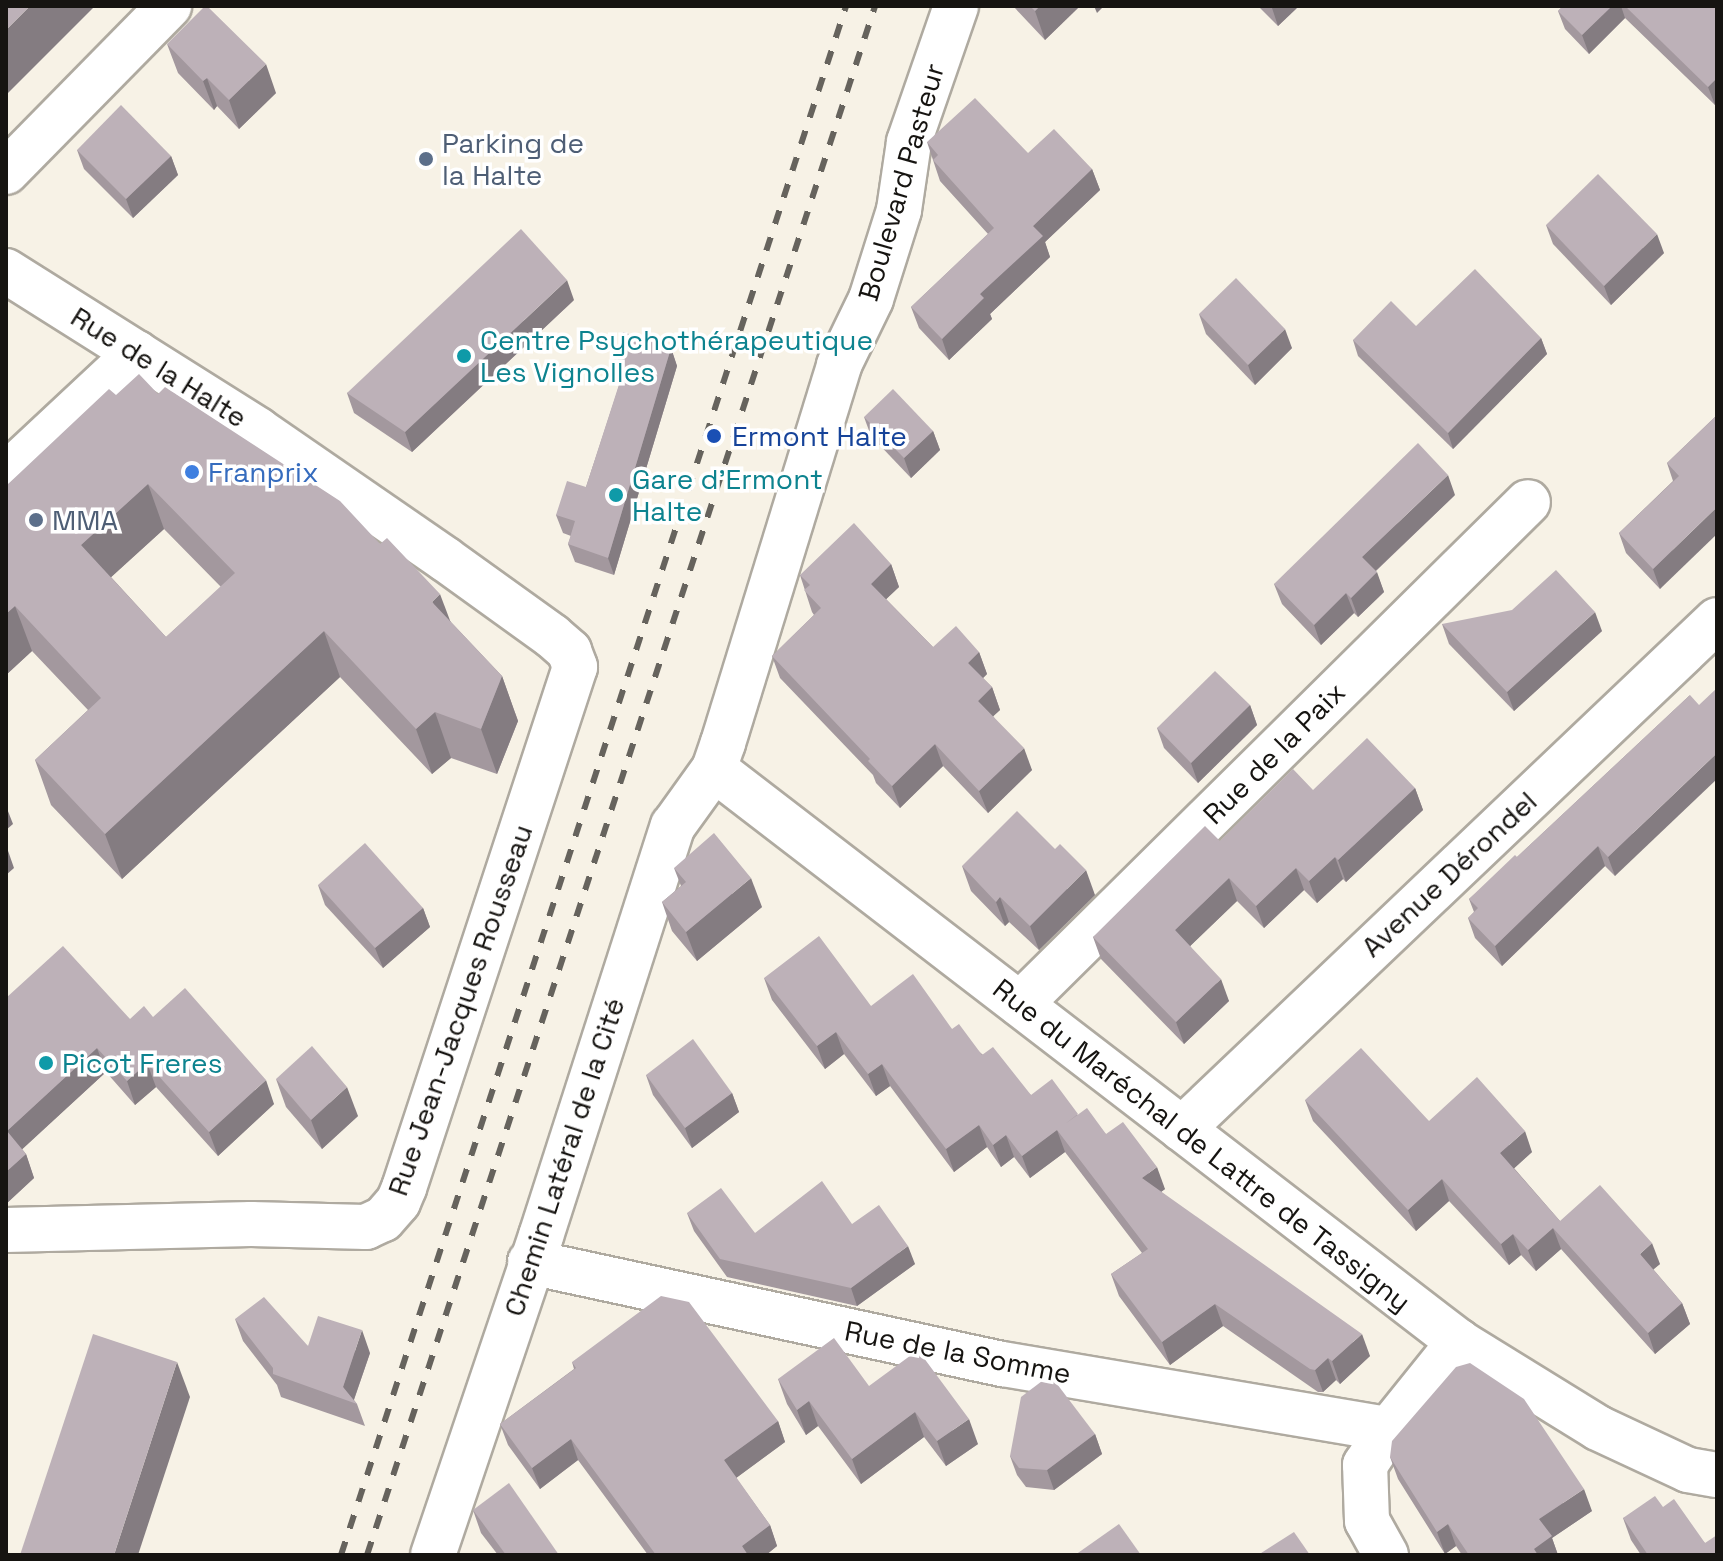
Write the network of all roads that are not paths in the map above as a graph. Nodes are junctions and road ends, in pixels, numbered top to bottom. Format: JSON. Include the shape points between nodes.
{"nodes":[{"id":1,"x":169,"y":6,"type":"edge"},
{"id":2,"x":956,"y":6,"type":"edge"},
{"id":3,"x":6,"y":172,"type":"edge"},
{"id":4,"x":6,"y":271,"type":"edge"},
{"id":5,"x":137,"y":353,"type":"junction"},
{"id":6,"x":6,"y":475,"type":"edge"},
{"id":7,"x":1528,"y":502,"type":"dead end"},
{"id":8,"x":1717,"y":620,"type":"edge"},
{"id":9,"x":575,"y":667,"type":"joint"},
{"id":10,"x":714,"y":769,"type":"junction"},
{"id":11,"x":1020,"y":1004,"type":"junction"},
{"id":12,"x":1182,"y":1129,"type":"junction"},
{"id":13,"x":6,"y":1230,"type":"edge"},
{"id":14,"x":530,"y":1262,"type":"junction"},
{"id":15,"x":1459,"y":1342,"type":"junction"},
{"id":16,"x":1389,"y":1429,"type":"junction"},
{"id":17,"x":1717,"y":1475,"type":"edge"},
{"id":18,"x":433,"y":1555,"type":"edge"},
{"id":19,"x":1386,"y":1555,"type":"edge"}],
"edges":[{"from":1,"to":3,"type":"street"},
{"from":2,"to":10,"type":"street","name":"Boulevard Pasteur","via":[[909,142],[890,240],[871,299],[839,365]]},
{"from":4,"to":5,"type":"street","name":"Rue de la Halte"},
{"from":5,"to":6,"type":"street"},
{"from":5,"to":9,"type":"street","name":"Rue de la Halte","via":[[445,559],[552,636],[569,651]]},
{"from":7,"to":11,"type":"street","name":"Rue de la Paix"},
{"from":8,"to":12,"type":"street","name":"Avenue Dérondel"},
{"from":9,"to":13,"type":"street","name":"Rue Jean-Jacques Rousseau","via":[[412,1164],[398,1202],[383,1219],[366,1227],[235,1224]]},
{"from":10,"to":11,"type":"street","name":"Rue du Maréchal de Lattre de Tassigny"},
{"from":10,"to":14,"type":"street","name":"Chemin Latéral de la Cité","via":[[673,826]]},
{"from":11,"to":12,"type":"street","name":"Rue du Maréchal de Lattre de Tassigny"},
{"from":12,"to":15,"type":"street","name":"Rue du Maréchal de Lattre de Tassigny"},
{"from":14,"to":16,"type":"street","name":"Rue de la Somme","via":[[1003,1364]]},
{"from":14,"to":18,"type":"street","name":"Chemin Latéral de la Cité"},
{"from":15,"to":16,"type":"street"},
{"from":15,"to":17,"type":"street","name":"Rue du Maréchal de Lattre de Tassigny","via":[[1598,1428],[1688,1470]]},
{"from":16,"to":19,"type":"street","via":[[1365,1465],[1367,1521]]}]}
